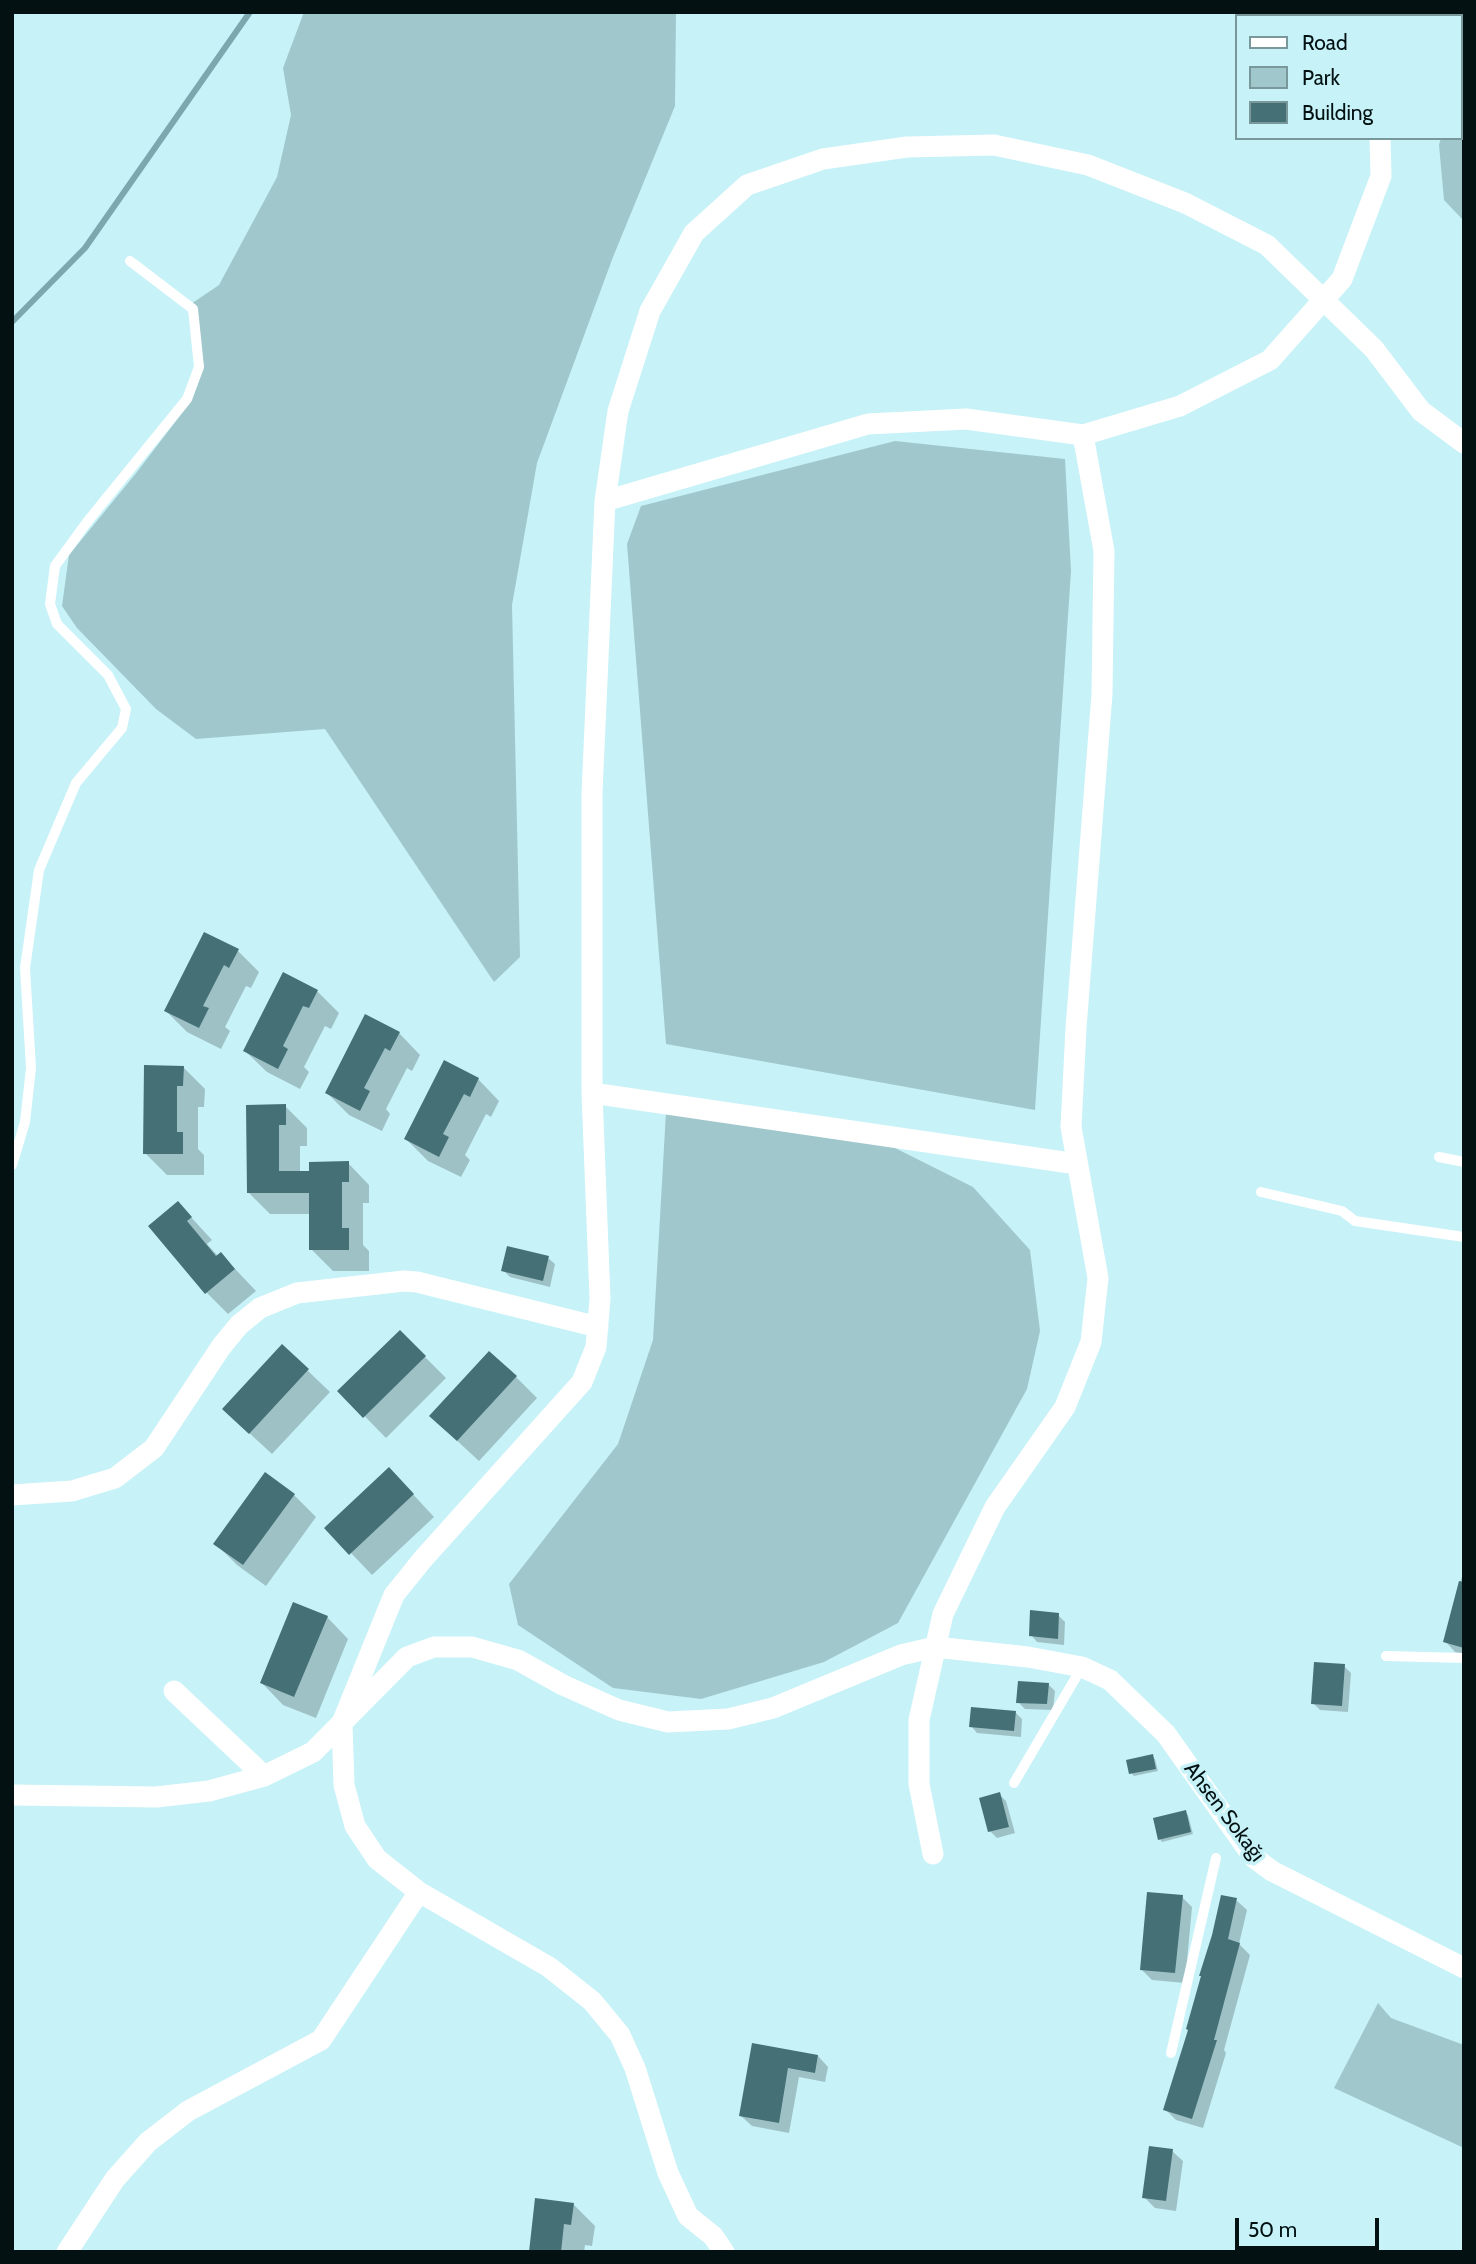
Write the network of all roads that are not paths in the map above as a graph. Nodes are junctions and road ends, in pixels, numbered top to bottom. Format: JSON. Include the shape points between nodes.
{"nodes":[{"id":1,"x":1380,"y":140,"type":"edge"},
{"id":2,"x":130,"y":261,"type":"dead end"},
{"id":3,"x":1324,"y":300,"type":"junction"},
{"id":4,"x":1083,"y":435,"type":"junction"},
{"id":5,"x":1464,"y":443,"type":"edge"},
{"id":6,"x":604,"y":501,"type":"junction"},
{"id":7,"x":592,"y":1093,"type":"junction"},
{"id":8,"x":1438,"y":1157,"type":"dead end"},
{"id":9,"x":1464,"y":1163,"type":"edge"},
{"id":10,"x":1077,"y":1164,"type":"junction"},
{"id":11,"x":12,"y":1165,"type":"edge"},
{"id":12,"x":1261,"y":1192,"type":"dead end"},
{"id":13,"x":1464,"y":1237,"type":"edge"},
{"id":14,"x":598,"y":1327,"type":"junction"},
{"id":15,"x":12,"y":1495,"type":"edge"},
{"id":16,"x":935,"y":1647,"type":"junction"},
{"id":17,"x":1386,"y":1656,"type":"dead end"},
{"id":18,"x":1464,"y":1658,"type":"edge"},
{"id":19,"x":1082,"y":1667,"type":"junction"},
{"id":20,"x":174,"y":1691,"type":"dead end"},
{"id":21,"x":342,"y":1723,"type":"junction"},
{"id":22,"x":264,"y":1776,"type":"junction"},
{"id":23,"x":1014,"y":1783,"type":"dead end"},
{"id":24,"x":12,"y":1795,"type":"edge"},
{"id":25,"x":933,"y":1854,"type":"dead end"},
{"id":26,"x":1216,"y":1858,"type":"dead end"},
{"id":27,"x":419,"y":1892,"type":"junction"},
{"id":28,"x":1464,"y":1968,"type":"edge"},
{"id":29,"x":1171,"y":2053,"type":"dead end"},
{"id":30,"x":67,"y":2252,"type":"edge"},
{"id":31,"x":724,"y":2252,"type":"edge"}],
"edges":[{"from":1,"to":3,"type":"street","via":[[1381,176],[1342,279]]},
{"from":2,"to":11,"type":"lane","via":[[193,309],[199,367],[187,399],[55,566],[50,604],[57,624],[108,675],[126,709],[122,728],[76,783],[39,870],[25,968],[31,1068],[26,1122]]},
{"from":3,"to":4,"type":"street","via":[[1270,360],[1180,406]]},
{"from":3,"to":5,"type":"street","via":[[1374,349],[1421,411]]},
{"from":3,"to":6,"type":"street","via":[[1267,245],[1185,203],[1088,165],[994,145],[907,147],[823,159],[747,185],[694,233],[650,311],[618,411]]},
{"from":4,"to":6,"type":"street","via":[[966,419],[868,424]]},
{"from":4,"to":10,"type":"street","via":[[1104,551],[1102,694],[1071,1115]]},
{"from":6,"to":7,"type":"street","via":[[592,793]]},
{"from":7,"to":10,"type":"street"},
{"from":7,"to":14,"type":"street"},
{"from":8,"to":9,"type":"lane"},
{"from":10,"to":16,"type":"street","via":[[1098,1278],[1091,1342],[1065,1407],[995,1507],[943,1614]]},
{"from":12,"to":13,"type":"lane","via":[[1342,1211],[1355,1221]]},
{"from":14,"to":15,"type":"street","via":[[425,1283],[404,1281],[297,1293],[260,1308],[239,1325],[154,1448],[115,1478],[72,1491]]},
{"from":14,"to":21,"type":"street","via":[[596,1348],[582,1382],[394,1595]]},
{"from":16,"to":19,"type":"street","name":"Ahsen Sokağı"},
{"from":16,"to":21,"type":"street","via":[[889,1659],[773,1708],[728,1719],[668,1722],[619,1710],[518,1660],[472,1647],[433,1647],[407,1657]]},
{"from":16,"to":25,"type":"street","via":[[919,1720],[919,1784]]},
{"from":17,"to":18,"type":"lane"},
{"from":19,"to":23,"type":"lane"},
{"from":19,"to":28,"type":"street","name":"Ahsen Sokağı","via":[[1110,1680],[1166,1734],[1253,1857],[1272,1871]]},
{"from":20,"to":22,"type":"street"},
{"from":21,"to":22,"type":"street","via":[[313,1752]]},
{"from":21,"to":27,"type":"street","via":[[344,1785],[355,1826],[377,1859]]},
{"from":22,"to":24,"type":"street","via":[[209,1791],[156,1797]]},
{"from":26,"to":29,"type":"lane"},
{"from":27,"to":30,"type":"street","via":[[321,2040],[188,2111],[148,2142],[116,2179]]},
{"from":27,"to":31,"type":"street","via":[[549,1967],[592,2001],[620,2035],[635,2068],[668,2173],[688,2216],[713,2236]]}]}
